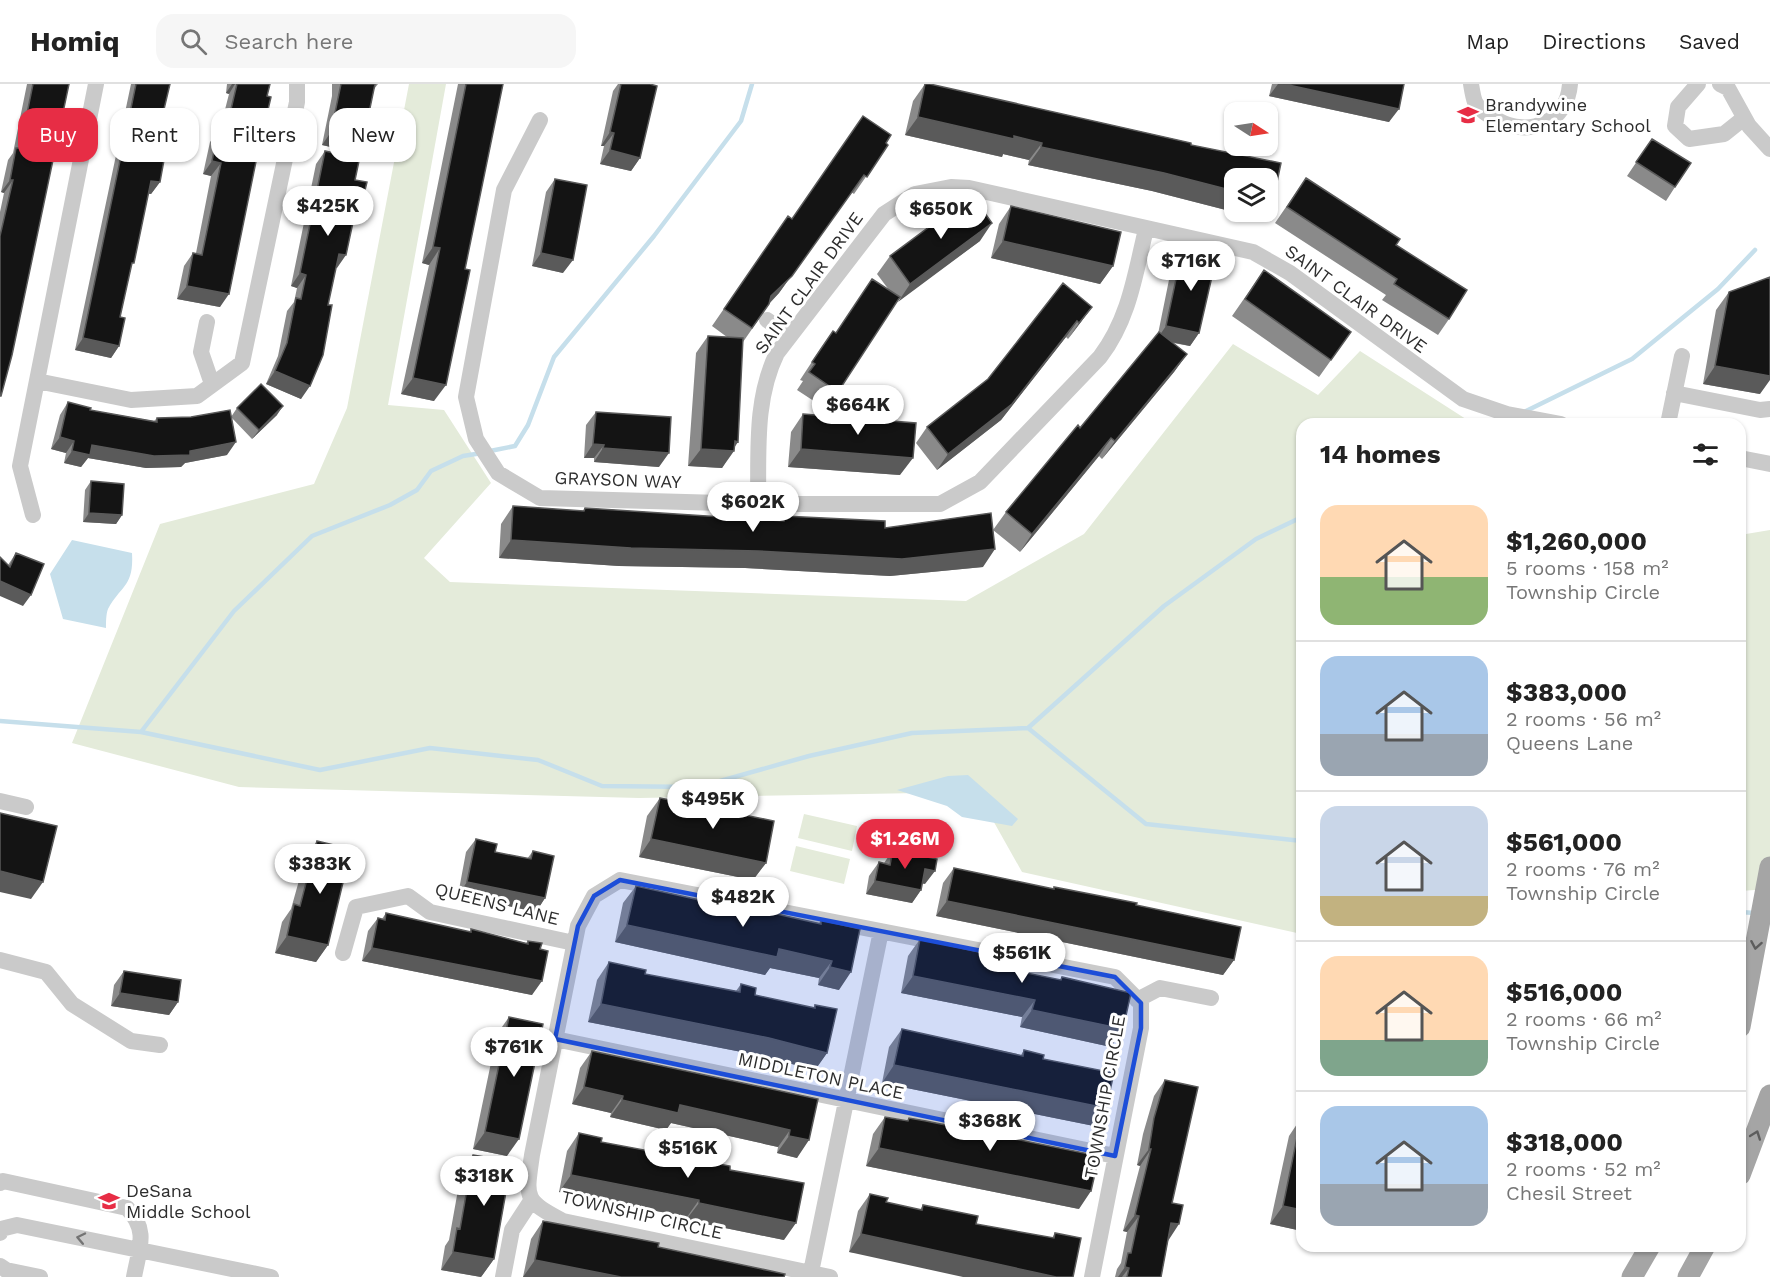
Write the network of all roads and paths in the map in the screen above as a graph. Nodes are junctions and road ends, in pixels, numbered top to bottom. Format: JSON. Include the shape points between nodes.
{"nodes":[{"id":1,"x":96,"y":84,"type":"edge"},
{"id":2,"x":297,"y":84,"type":"edge"},
{"id":3,"x":1471,"y":84,"type":"edge"},
{"id":4,"x":1570,"y":84,"type":"edge"},
{"id":5,"x":1698,"y":84,"type":"edge"},
{"id":6,"x":1720,"y":84,"type":"edge"},
{"id":7,"x":1744,"y":118,"type":"junction"},
{"id":8,"x":540,"y":120,"type":"dead end"},
{"id":9,"x":1770,"y":149,"type":"edge"},
{"id":10,"x":1146,"y":229,"type":"junction"},
{"id":11,"x":767,"y":320,"type":"edge"},
{"id":12,"x":207,"y":322,"type":"dead end"},
{"id":13,"x":790,"y":336,"type":"junction"},
{"id":14,"x":1682,"y":356,"type":"dead end"},
{"id":15,"x":37,"y":381,"type":"junction"},
{"id":16,"x":212,"y":384,"type":"junction"},
{"id":17,"x":1674,"y":393,"type":"junction"},
{"id":18,"x":1770,"y":409,"type":"edge"},
{"id":19,"x":1529,"y":418,"type":"edge"},
{"id":20,"x":1669,"y":418,"type":"edge"},
{"id":21,"x":1746,"y":459,"type":"edge"},
{"id":22,"x":1770,"y":464,"type":"edge"},
{"id":23,"x":758,"y":504,"type":"junction"},
{"id":24,"x":33,"y":515,"type":"dead end"},
{"id":25,"x":0,"y":801,"type":"edge"},
{"id":26,"x":26,"y":807,"type":"dead end"},
{"id":27,"x":1770,"y":867,"type":"edge"},
{"id":28,"x":881,"y":931,"type":"junction"},
{"id":29,"x":574,"y":943,"type":"junction"},
{"id":30,"x":343,"y":953,"type":"dead end"},
{"id":31,"x":0,"y":960,"type":"edge"},
{"id":32,"x":1746,"y":996,"type":"edge"},
{"id":33,"x":1211,"y":998,"type":"dead end"},
{"id":34,"x":1137,"y":1000,"type":"junction"},
{"id":35,"x":555,"y":1039,"type":"junction"},
{"id":36,"x":160,"y":1045,"type":"dead end"},
{"id":37,"x":846,"y":1101,"type":"junction"},
{"id":38,"x":1768,"y":1103,"type":"edge"},
{"id":39,"x":1115,"y":1156,"type":"junction"},
{"id":40,"x":1746,"y":1160,"type":"edge"},
{"id":41,"x":0,"y":1183,"type":"edge"},
{"id":42,"x":531,"y":1201,"type":"junction"},
{"id":43,"x":0,"y":1233,"type":"edge"},
{"id":44,"x":138,"y":1251,"type":"junction"},
{"id":45,"x":1647,"y":1252,"type":"edge"},
{"id":46,"x":1648,"y":1252,"type":"edge"},
{"id":47,"x":1702,"y":1252,"type":"edge"},
{"id":48,"x":0,"y":1266,"type":"edge"},
{"id":49,"x":197,"y":1270,"type":"edge"},
{"id":50,"x":810,"y":1275,"type":"edge"},
{"id":51,"x":40,"y":1277,"type":"edge"},
{"id":52,"x":134,"y":1277,"type":"edge"},
{"id":53,"x":271,"y":1277,"type":"edge"},
{"id":54,"x":503,"y":1277,"type":"edge"},
{"id":55,"x":830,"y":1277,"type":"edge"},
{"id":56,"x":1092,"y":1277,"type":"edge"},
{"id":57,"x":1632,"y":1277,"type":"edge"},
{"id":58,"x":1640,"y":1277,"type":"edge"},
{"id":59,"x":1688,"y":1277,"type":"edge"}],
"edges":[{"from":1,"to":15,"type":"street"},
{"from":2,"to":16,"type":"street","via":[[297,102],[242,363]]},
{"from":3,"to":4,"type":"street","via":[[1476,103],[1489,116],[1527,130],[1561,113]]},
{"from":5,"to":7,"type":"street","via":[[1678,107],[1675,126],[1689,139],[1724,134]]},
{"from":6,"to":7,"type":"street","via":[[1728,88]]},
{"from":7,"to":9,"type":"street"},
{"from":8,"to":23,"type":"street","name":"GRAYSON WAY","via":[[504,190],[466,397],[476,439],[498,472],[540,498]]},
{"from":10,"to":13,"type":"street","name":"SAINT CLAIR DRIVE","via":[[969,188],[915,194],[872,228]]},
{"from":10,"to":19,"type":"street","name":"SAINT CLAIR DRIVE","via":[[1262,256],[1463,399]]},
{"from":10,"to":23,"type":"street","name":"GRAYSON WAY","via":[[1128,305],[1111,342],[980,482],[940,504]]},
{"from":11,"to":13,"type":"street"},
{"from":12,"to":16,"type":"street","via":[[201,352]]},
{"from":13,"to":23,"type":"street","name":"SAINT CLAIR DRIVE","via":[[773,361],[763,388]]},
{"from":14,"to":17,"type":"street"},
{"from":15,"to":16,"type":"street","via":[[131,400],[197,396]]},
{"from":15,"to":24,"type":"street","via":[[20,466]]},
{"from":17,"to":18,"type":"street"},
{"from":17,"to":20,"type":"street"},
{"from":21,"to":22,"type":"street"},
{"from":25,"to":26,"type":"street"},
{"from":27,"to":32,"type":"main road","one_way":true},
{"from":28,"to":29,"type":"street","name":"TOWNSHIP CIRCLE","via":[[620,880],[594,896]]},
{"from":28,"to":34,"type":"street","name":"TOWNSHIP CIRCLE","via":[[1115,977]]},
{"from":28,"to":37,"type":"street"},
{"from":29,"to":30,"type":"street","name":"QUEENS LANE","via":[[430,912],[408,896],[356,907]]},
{"from":29,"to":35,"type":"street","name":"TOWNSHIP CIRCLE"},
{"from":31,"to":36,"type":"street","via":[[46,972],[72,1004],[131,1041]]},
{"from":33,"to":34,"type":"street","via":[[1160,988]]},
{"from":34,"to":39,"type":"street","name":"TOWNSHIP CIRCLE","via":[[1141,1004],[1141,1028]]},
{"from":35,"to":37,"type":"street","name":"MIDDLETON PLACE"},
{"from":35,"to":42,"type":"street","name":"TOWNSHIP CIRCLE","via":[[532,1155],[527,1192]]},
{"from":37,"to":39,"type":"street","name":"MIDDLETON PLACE"},
{"from":37,"to":50,"type":"street"},
{"from":40,"to":38,"type":"main road","one_way":true},
{"from":39,"to":56,"type":"street","name":"TOWNSHIP CIRCLE"},
{"from":41,"to":44,"type":"street","via":[[127,1208],[138,1219]]},
{"from":42,"to":50,"type":"street","name":"TOWNSHIP CIRCLE","via":[[563,1221]]},
{"from":42,"to":54,"type":"street","via":[[512,1230]]},
{"from":44,"to":43,"type":"street","one_way":true,"via":[[17,1225],[1,1229]]},
{"from":44,"to":49,"type":"street"},
{"from":44,"to":52,"type":"street"},
{"from":45,"to":57,"type":"main road"},
{"from":46,"to":58,"type":"main road"},
{"from":47,"to":59,"type":"main road"},
{"from":48,"to":51,"type":"street"},
{"from":49,"to":53,"type":"street"},
{"from":50,"to":55,"type":"street","name":"TOWNSHIP CIRCLE"}]}
